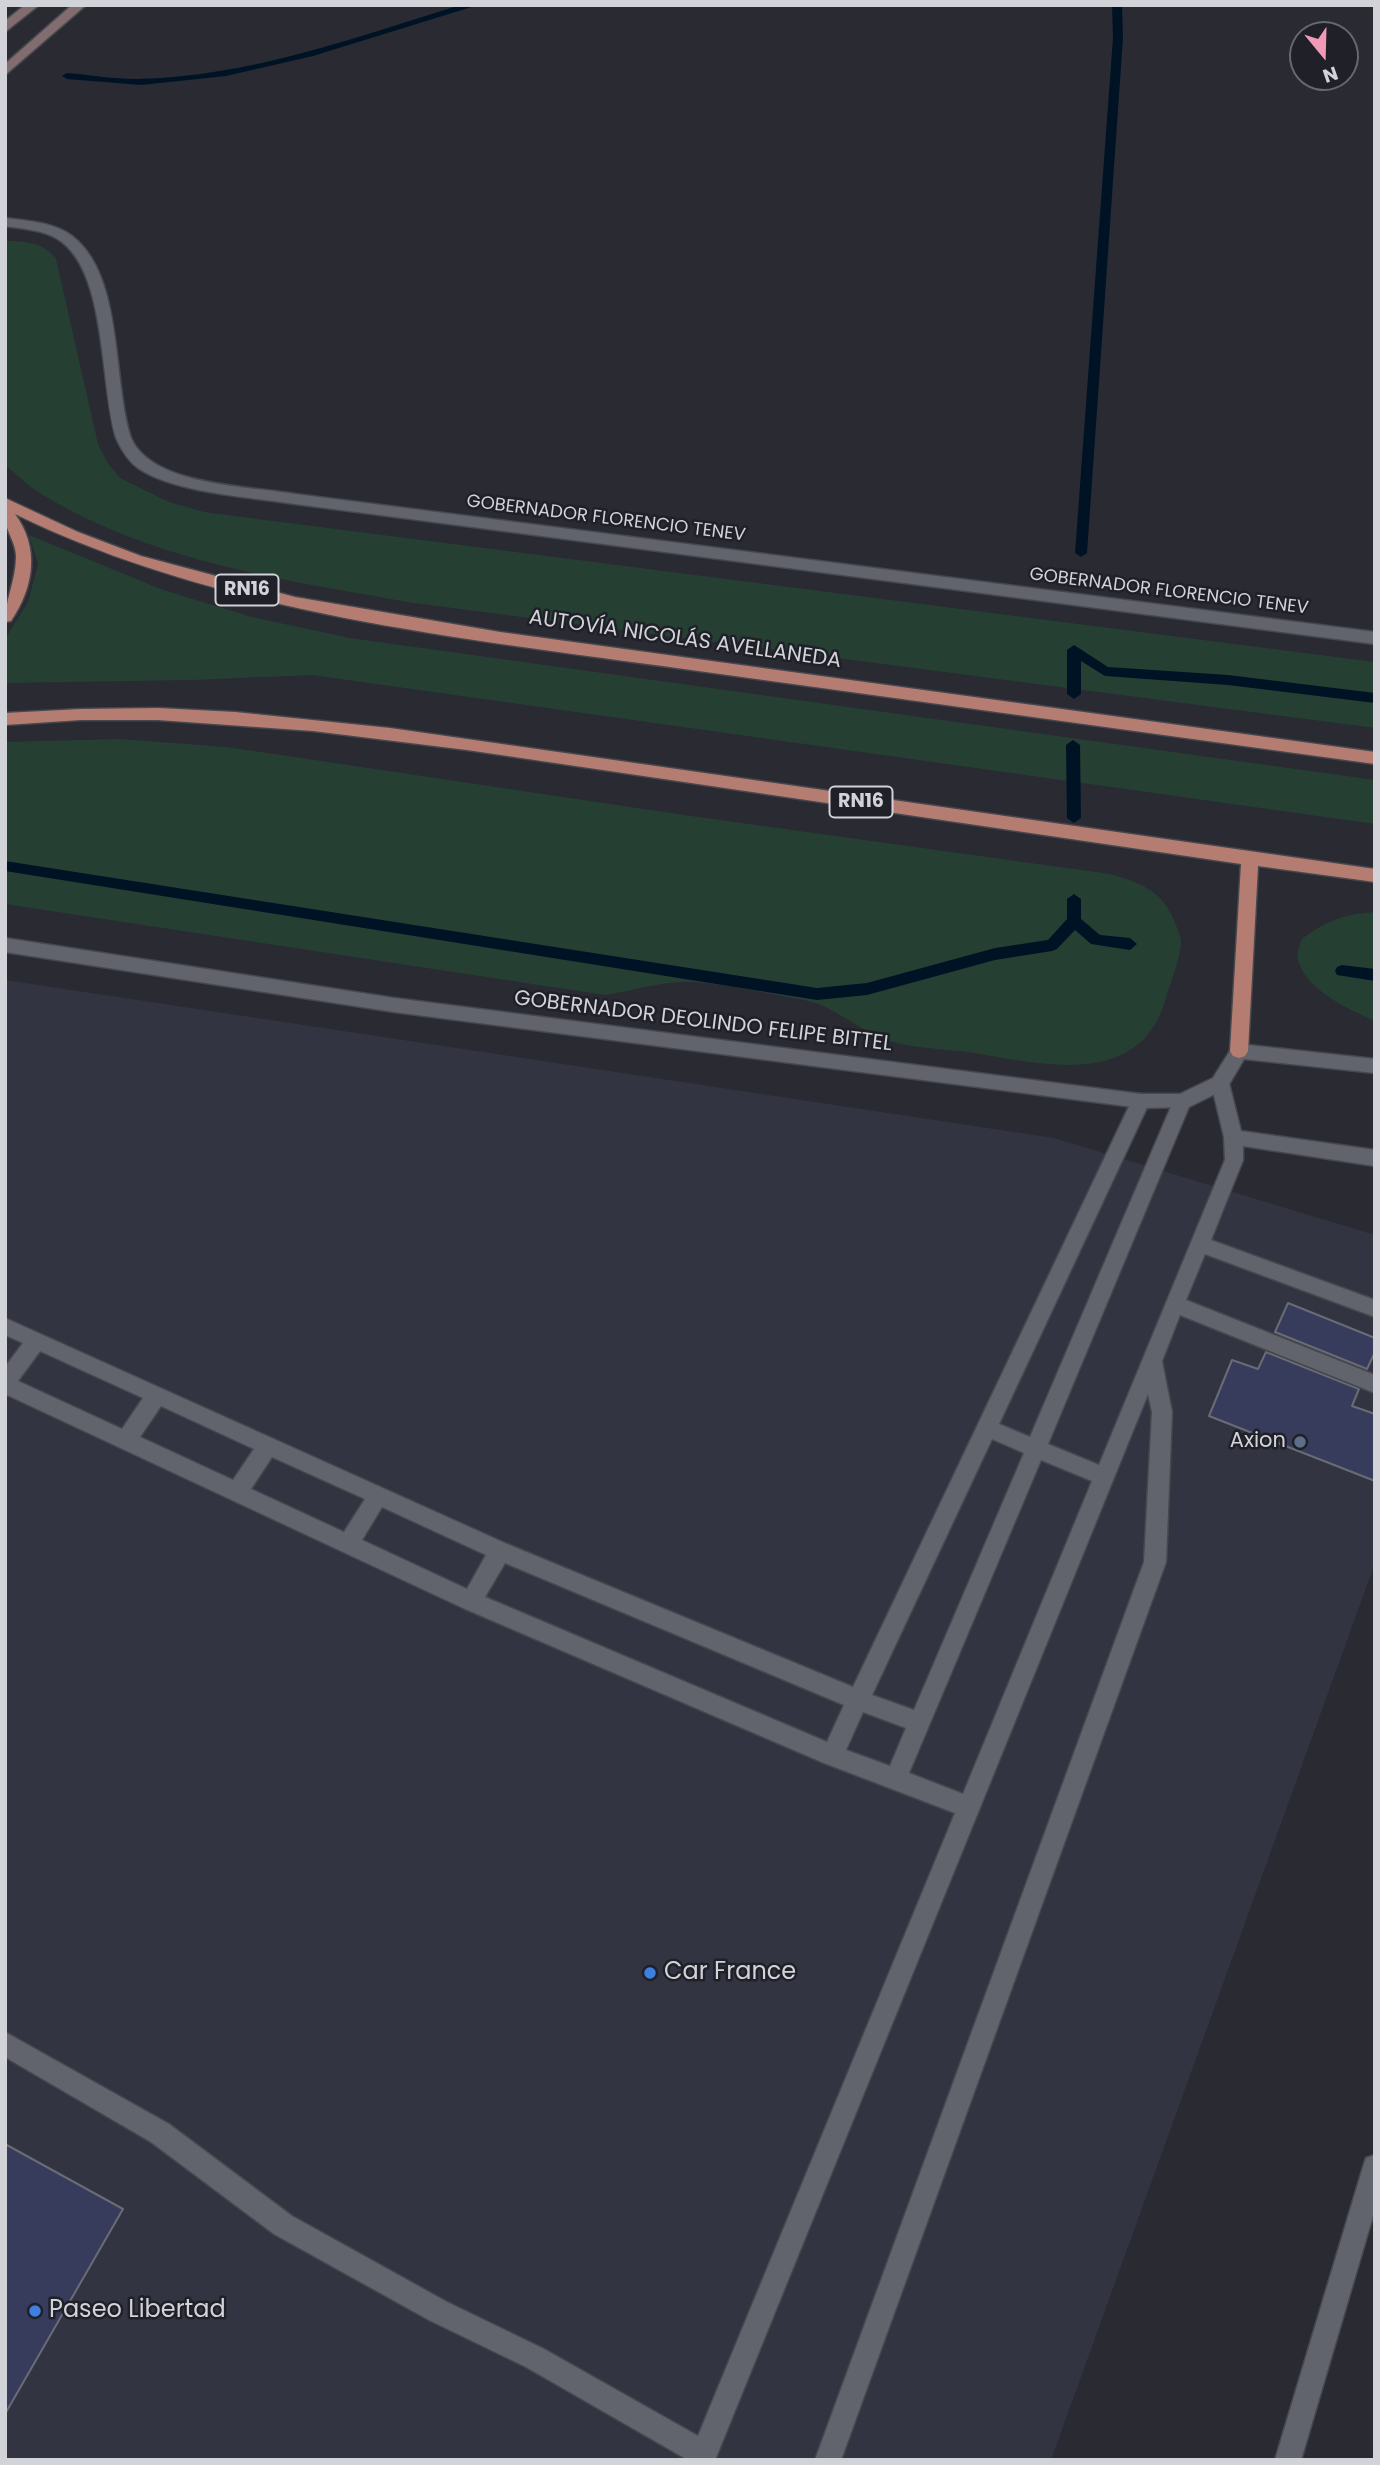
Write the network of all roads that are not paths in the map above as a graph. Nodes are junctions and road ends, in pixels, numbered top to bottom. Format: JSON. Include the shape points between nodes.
{"nodes":[{"id":1,"x":33,"y":5,"type":"edge"},
{"id":2,"x":80,"y":5,"type":"edge"},
{"id":3,"x":5,"y":28,"type":"edge"},
{"id":4,"x":5,"y":71,"type":"edge"},
{"id":5,"x":5,"y":222,"type":"edge"},
{"id":6,"x":5,"y":503,"type":"edge"},
{"id":7,"x":5,"y":512,"type":"edge"},
{"id":8,"x":5,"y":617,"type":"edge"},
{"id":9,"x":1375,"y":638,"type":"edge"},
{"id":10,"x":5,"y":719,"type":"edge"},
{"id":11,"x":1375,"y":758,"type":"edge"},
{"id":12,"x":1250,"y":860,"type":"junction"},
{"id":13,"x":1375,"y":876,"type":"edge"},
{"id":14,"x":5,"y":945,"type":"edge"},
{"id":15,"x":1239,"y":1051,"type":"junction"},
{"id":16,"x":1375,"y":1066,"type":"edge"},
{"id":17,"x":1220,"y":1083,"type":"junction"},
{"id":18,"x":1141,"y":1101,"type":"junction"},
{"id":19,"x":1182,"y":1102,"type":"junction"},
{"id":20,"x":1233,"y":1137,"type":"junction"},
{"id":21,"x":1375,"y":1158,"type":"edge"},
{"id":22,"x":1200,"y":1244,"type":"junction"},
{"id":23,"x":1175,"y":1304,"type":"junction"},
{"id":24,"x":1375,"y":1309,"type":"edge"},
{"id":25,"x":5,"y":1326,"type":"edge"},
{"id":26,"x":37,"y":1340,"type":"junction"},
{"id":27,"x":1152,"y":1362,"type":"junction"},
{"id":28,"x":5,"y":1384,"type":"edge"},
{"id":29,"x":1375,"y":1384,"type":"edge"},
{"id":30,"x":157,"y":1395,"type":"junction"},
{"id":31,"x":986,"y":1428,"type":"junction"},
{"id":32,"x":126,"y":1440,"type":"junction"},
{"id":33,"x":268,"y":1446,"type":"junction"},
{"id":34,"x":1037,"y":1447,"type":"junction"},
{"id":35,"x":1105,"y":1477,"type":"junction"},
{"id":36,"x":237,"y":1492,"type":"junction"},
{"id":37,"x":378,"y":1496,"type":"junction"},
{"id":38,"x":349,"y":1543,"type":"junction"},
{"id":39,"x":500,"y":1551,"type":"junction"},
{"id":40,"x":471,"y":1601,"type":"junction"},
{"id":41,"x":858,"y":1700,"type":"junction"},
{"id":42,"x":920,"y":1723,"type":"junction"},
{"id":43,"x":832,"y":1755,"type":"junction"},
{"id":44,"x":896,"y":1779,"type":"junction"},
{"id":45,"x":967,"y":1807,"type":"junction"},
{"id":46,"x":5,"y":2044,"type":"edge"},
{"id":47,"x":1375,"y":2167,"type":"edge"},
{"id":48,"x":703,"y":2457,"type":"edge"},
{"id":49,"x":828,"y":2460,"type":"edge"},
{"id":50,"x":1288,"y":2460,"type":"edge"}],
"edges":[{"from":1,"to":3,"type":"main road"},
{"from":2,"to":4,"type":"main road"},
{"from":5,"to":9,"type":"street","name":"GOBERNADOR FLORENCIO TENEV","via":[[46,229],[82,253],[97,288],[120,430],[134,457],[165,476],[295,499]]},
{"from":6,"to":11,"type":"highway","name":"AUTOVÍA NICOLÁS AVELLANEDA","number":"RN16","via":[[136,560],[295,602],[500,638]]},
{"from":7,"to":8,"type":"highway","via":[[23,543],[23,556],[17,592]]},
{"from":10,"to":12,"type":"highway","number":"RN16","via":[[65,713],[218,715],[471,745]]},
{"from":12,"to":13,"type":"highway","number":"RN16"},
{"from":12,"to":15,"type":"highway"},
{"from":14,"to":18,"type":"street","name":"GOBERNADOR DEOLINDO FELIPE BITTEL","via":[[394,1005]]},
{"from":15,"to":16,"type":"street"},
{"from":15,"to":17,"type":"street"},
{"from":17,"to":19,"type":"street","name":"GOBERNADOR DEOLINDO FELIPE BITTEL"},
{"from":17,"to":20,"type":"street"},
{"from":18,"to":19,"type":"street","name":"GOBERNADOR DEOLINDO FELIPE BITTEL"},
{"from":18,"to":31,"type":"street"},
{"from":19,"to":34,"type":"street"},
{"from":20,"to":21,"type":"street"},
{"from":20,"to":22,"type":"street","via":[[1234,1160]]},
{"from":22,"to":23,"type":"street"},
{"from":22,"to":24,"type":"street"},
{"from":23,"to":27,"type":"street"},
{"from":23,"to":29,"type":"street"},
{"from":25,"to":26,"type":"street"},
{"from":26,"to":28,"type":"street"},
{"from":26,"to":30,"type":"street"},
{"from":27,"to":35,"type":"street"},
{"from":27,"to":49,"type":"street","via":[[1161,1412],[1155,1562]]},
{"from":28,"to":32,"type":"street"},
{"from":30,"to":32,"type":"street"},
{"from":30,"to":33,"type":"street"},
{"from":31,"to":34,"type":"street"},
{"from":31,"to":41,"type":"street"},
{"from":32,"to":36,"type":"street"},
{"from":33,"to":36,"type":"street"},
{"from":33,"to":37,"type":"street"},
{"from":34,"to":35,"type":"street"},
{"from":34,"to":42,"type":"street"},
{"from":35,"to":45,"type":"street"},
{"from":36,"to":38,"type":"street"},
{"from":37,"to":38,"type":"street"},
{"from":37,"to":39,"type":"street"},
{"from":38,"to":40,"type":"street"},
{"from":39,"to":40,"type":"street"},
{"from":39,"to":41,"type":"street"},
{"from":40,"to":43,"type":"street"},
{"from":41,"to":42,"type":"street"},
{"from":41,"to":43,"type":"street"},
{"from":42,"to":44,"type":"street"},
{"from":43,"to":44,"type":"street"},
{"from":44,"to":45,"type":"street"},
{"from":45,"to":48,"type":"street"},
{"from":46,"to":48,"type":"street","via":[[160,2133],[283,2225],[438,2311],[535,2358]]},
{"from":47,"to":50,"type":"street"}]}
